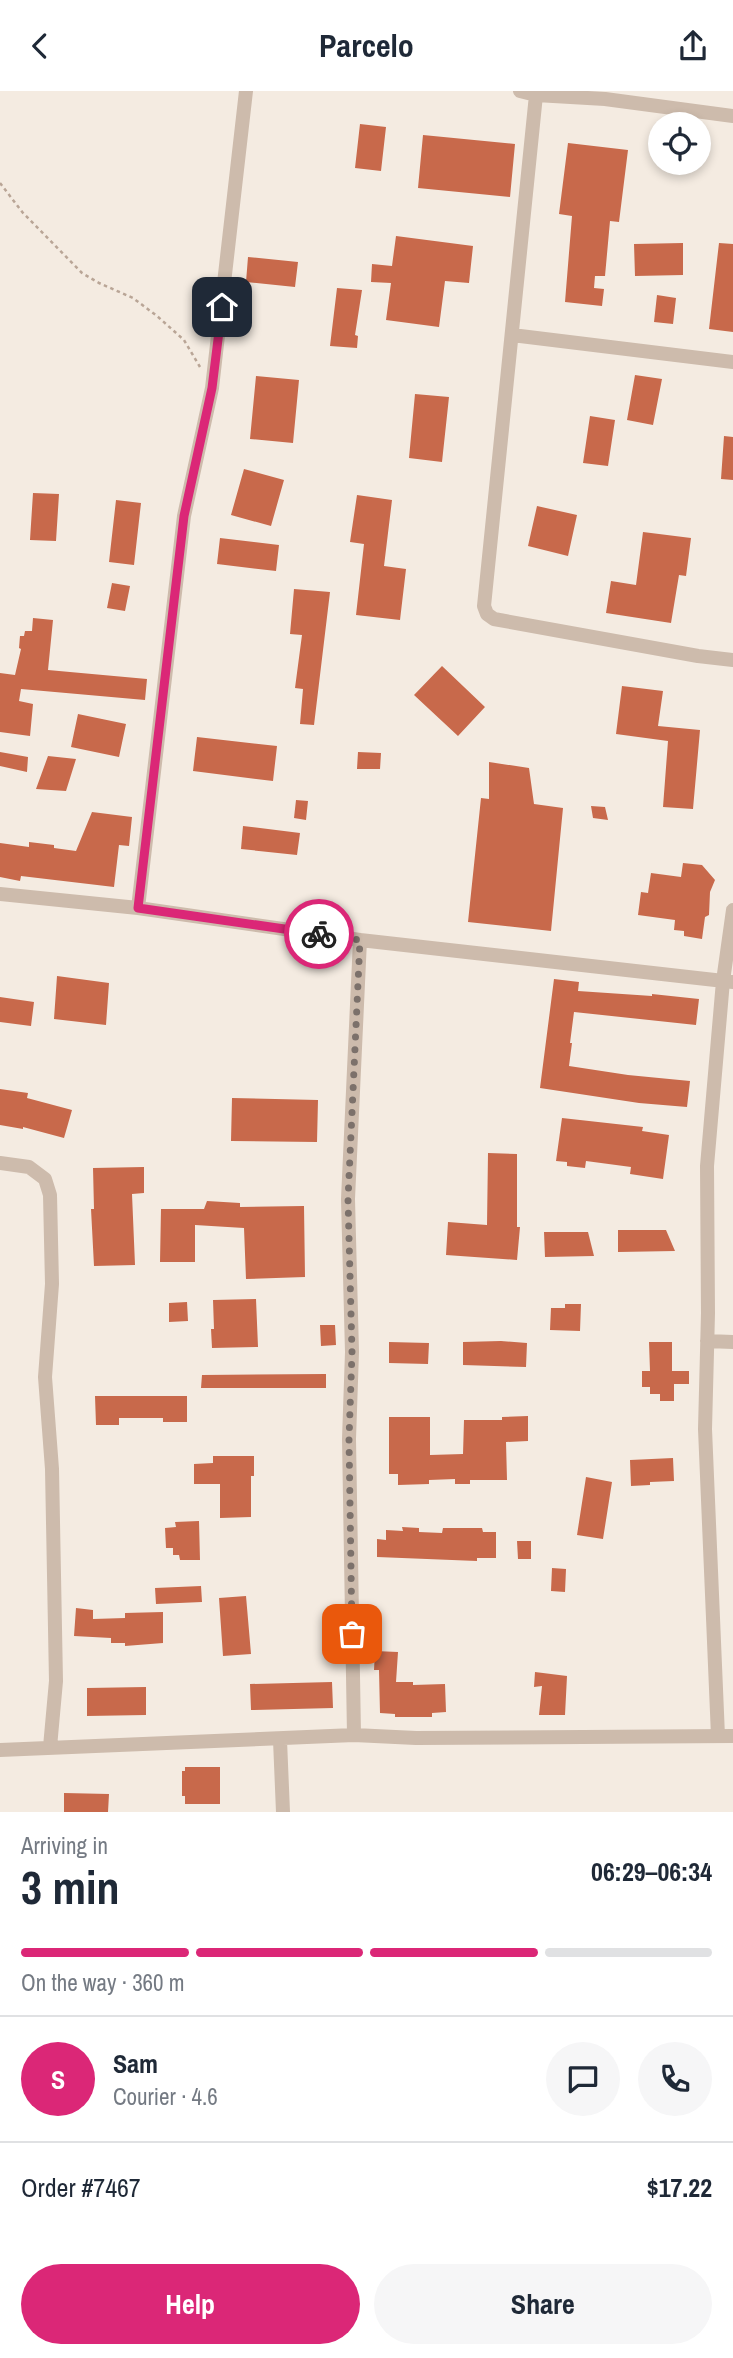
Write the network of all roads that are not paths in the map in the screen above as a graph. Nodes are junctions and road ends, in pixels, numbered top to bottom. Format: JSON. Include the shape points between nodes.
{"nodes":[{"id":1,"x":246,"y":91,"type":"edge"},
{"id":2,"x":520,"y":91,"type":"edge"},
{"id":3,"x":536,"y":95,"type":"junction"},
{"id":4,"x":606,"y":95,"type":"edge"},
{"id":5,"x":733,"y":116,"type":"edge"},
{"id":6,"x":512,"y":335,"type":"junction"},
{"id":7,"x":733,"y":362,"type":"edge"},
{"id":8,"x":733,"y":660,"type":"edge"},
{"id":9,"x":0,"y":894,"type":"edge"},
{"id":10,"x":138,"y":908,"type":"junction"},
{"id":11,"x":733,"y":910,"type":"edge"},
{"id":12,"x":360,"y":940,"type":"junction"},
{"id":13,"x":728,"y":982,"type":"edge"},
{"id":14,"x":0,"y":1163,"type":"edge"},
{"id":15,"x":707,"y":1341,"type":"junction"},
{"id":16,"x":733,"y":1342,"type":"edge"},
{"id":17,"x":354,"y":1735,"type":"junction"},
{"id":18,"x":718,"y":1736,"type":"junction"},
{"id":19,"x":733,"y":1736,"type":"edge"},
{"id":20,"x":280,"y":1740,"type":"junction"},
{"id":21,"x":50,"y":1747,"type":"junction"},
{"id":22,"x":0,"y":1750,"type":"edge"},
{"id":23,"x":283,"y":1812,"type":"edge"}],
"edges":[{"from":1,"to":10,"type":"street","via":[[212,388],[184,516]]},
{"from":2,"to":3,"type":"street"},
{"from":3,"to":4,"type":"street"},
{"from":3,"to":6,"type":"street"},
{"from":4,"to":5,"type":"street"},
{"from":6,"to":7,"type":"street"},
{"from":6,"to":8,"type":"street","via":[[484,606],[487,614],[494,619]]},
{"from":9,"to":10,"type":"street"},
{"from":10,"to":12,"type":"street"},
{"from":11,"to":13,"type":"street"},
{"from":12,"to":13,"type":"street"},
{"from":12,"to":17,"type":"street","via":[[348,1199]]},
{"from":13,"to":15,"type":"street","via":[[707,1166]]},
{"from":14,"to":21,"type":"street","via":[[29,1167],[45,1179],[50,1195],[52,1284],[45,1377],[52,1469],[55,1668]]},
{"from":15,"to":16,"type":"street"},
{"from":15,"to":18,"type":"street","via":[[705,1429]]},
{"from":17,"to":18,"type":"street"},
{"from":17,"to":20,"type":"street"},
{"from":18,"to":19,"type":"street"},
{"from":20,"to":21,"type":"street"},
{"from":20,"to":23,"type":"street"},
{"from":21,"to":22,"type":"street"}]}
